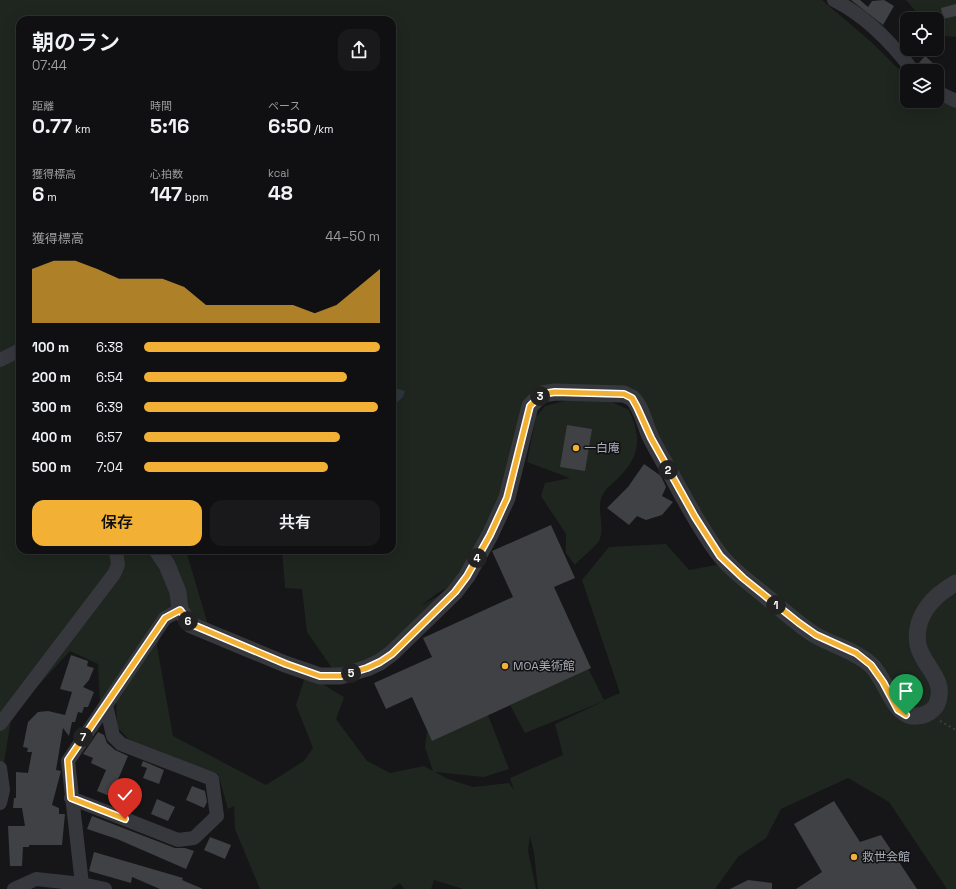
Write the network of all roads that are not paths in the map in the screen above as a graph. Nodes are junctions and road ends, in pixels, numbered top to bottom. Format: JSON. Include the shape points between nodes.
{"nodes":[{"id":1,"x":834,"y":0,"type":"edge"},
{"id":2,"x":908,"y":64,"type":"edge"},
{"id":3,"x":944,"y":95,"type":"edge"},
{"id":4,"x":956,"y":101,"type":"edge"},
{"id":5,"x":16,"y":352,"type":"edge"},
{"id":6,"x":0,"y":360,"type":"edge"},
{"id":7,"x":117,"y":554,"type":"edge"},
{"id":8,"x":160,"y":554,"type":"edge"},
{"id":9,"x":956,"y":583,"type":"edge"},
{"id":10,"x":180,"y":610,"type":"junction"},
{"id":11,"x":106,"y":705,"type":"junction"},
{"id":12,"x":0,"y":724,"type":"edge"},
{"id":13,"x":0,"y":768,"type":"edge"},
{"id":14,"x":71,"y":798,"type":"junction"},
{"id":15,"x":0,"y":803,"type":"edge"},
{"id":16,"x":82,"y":884,"type":"junction"},
{"id":17,"x":14,"y":889,"type":"edge"},
{"id":18,"x":105,"y":889,"type":"edge"}],
"edges":[{"from":1,"to":2,"type":"street","via":[[895,47]]},
{"from":3,"to":4,"type":"street"},
{"from":5,"to":6,"type":"street"},
{"from":7,"to":12,"type":"street","via":[[118,565],[114,574]]},
{"from":8,"to":10,"type":"street","via":[[178,592]]},
{"from":9,"to":10,"type":"street","via":[[934,597],[924,611],[919,625],[918,644],[927,665],[936,675],[940,686],[939,698],[935,707],[927,714],[915,717],[906,715],[898,710],[871,665],[856,653],[816,635],[799,623],[720,556],[651,438],[632,398],[624,394],[555,392],[542,394],[530,406],[507,498],[467,576],[450,597],[392,654],[380,662],[341,676],[320,676],[191,624]]},
{"from":10,"to":11,"type":"street","via":[[165,618]]},
{"from":11,"to":14,"type":"street","via":[[68,760]]},
{"from":11,"to":14,"type":"street","via":[[113,736],[121,744],[212,779],[217,816],[194,838],[178,840]]},
{"from":13,"to":15,"type":"street","via":[[3,790]]},
{"from":14,"to":16,"type":"street"},
{"from":16,"to":17,"type":"street","via":[[36,879]]},
{"from":16,"to":18,"type":"street"}]}
